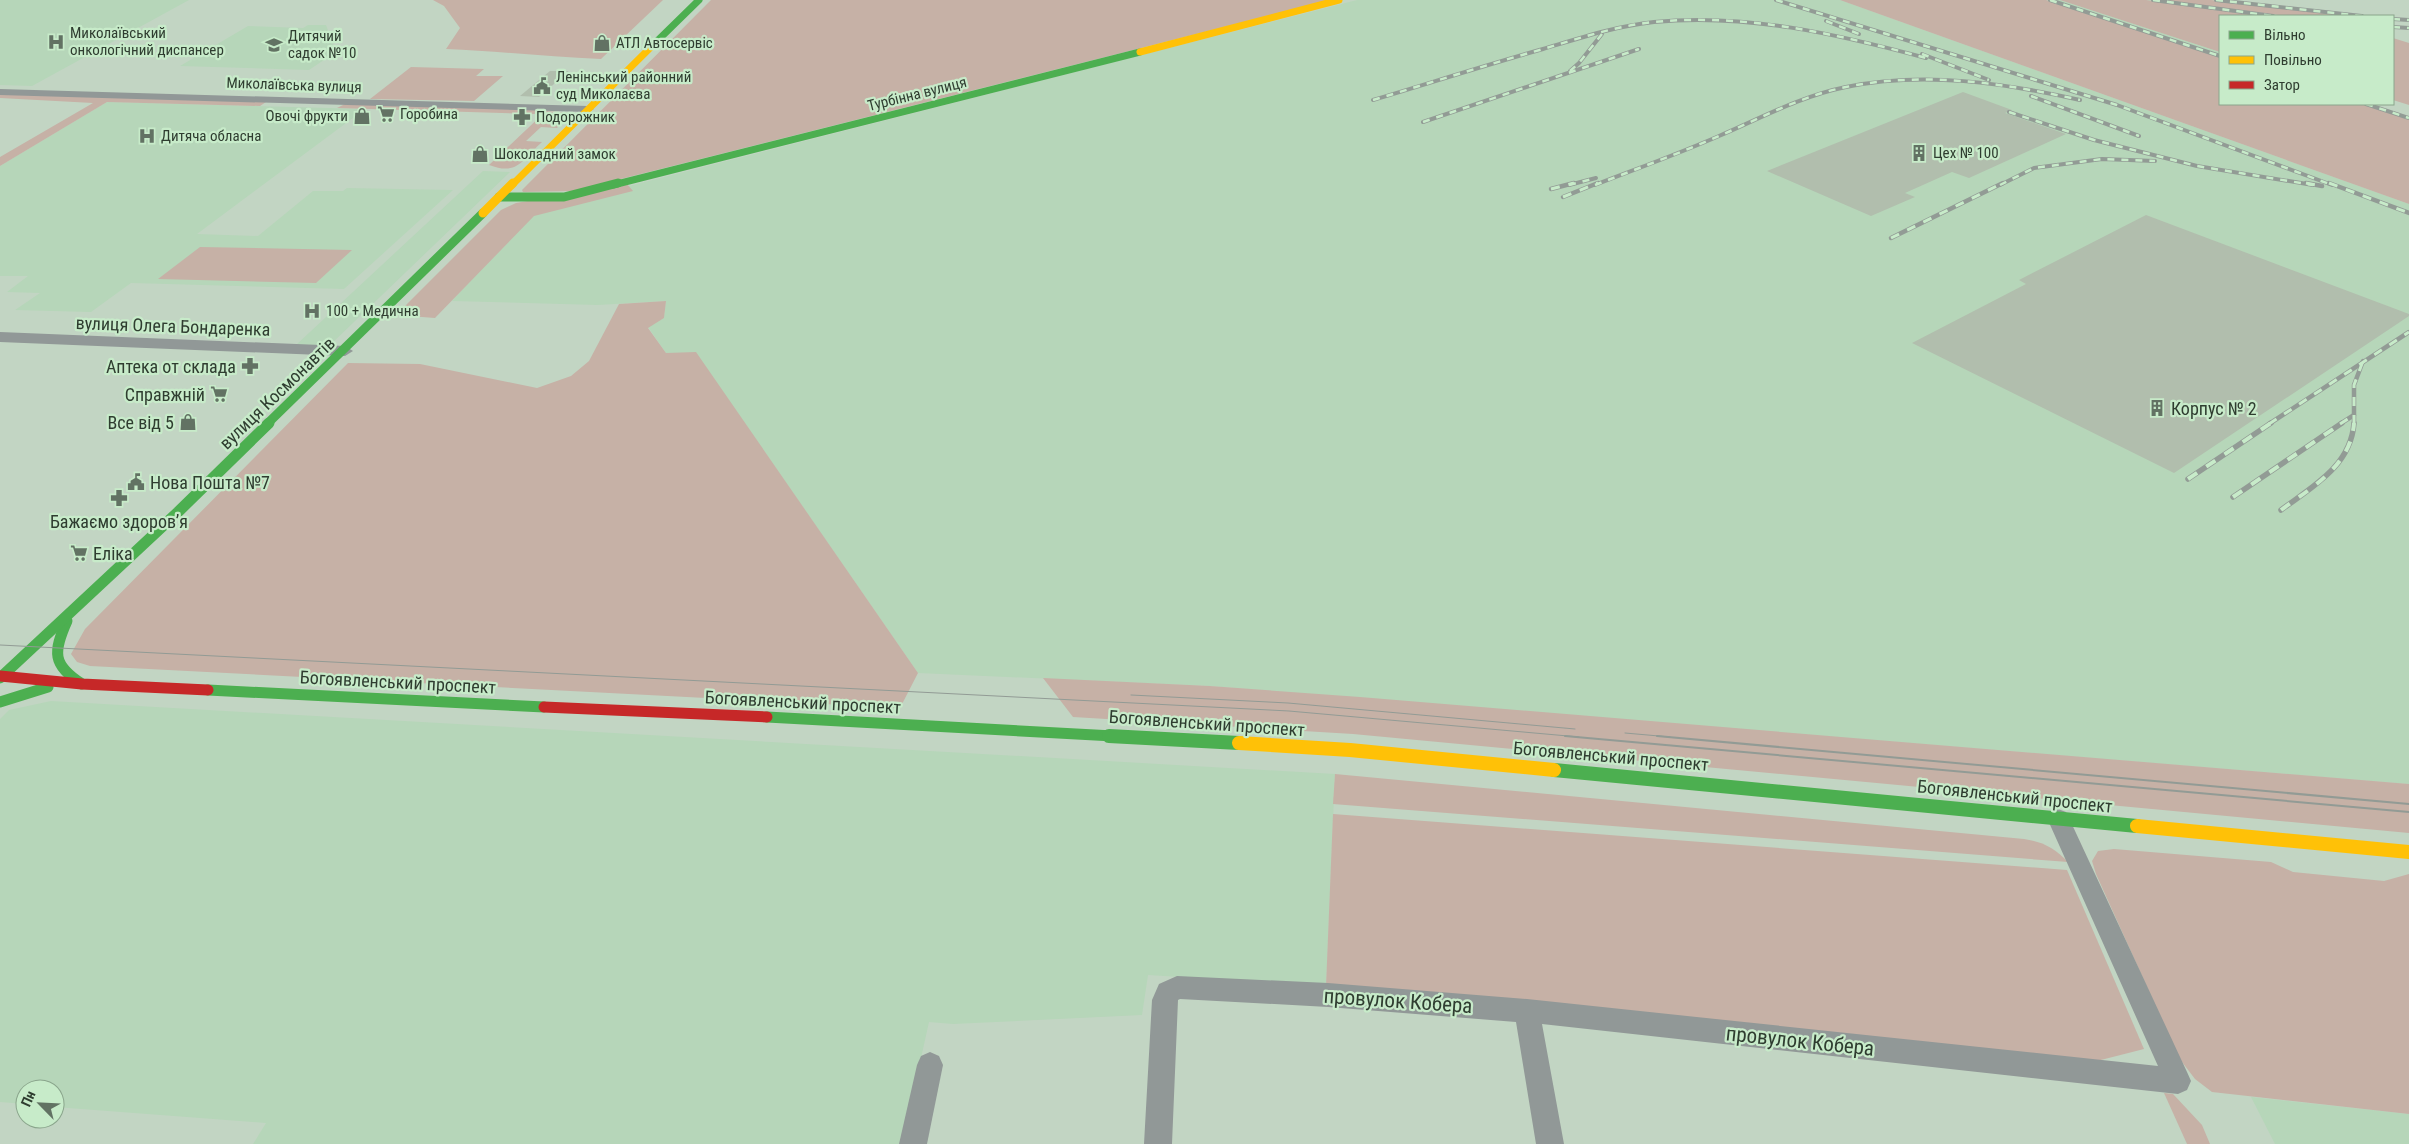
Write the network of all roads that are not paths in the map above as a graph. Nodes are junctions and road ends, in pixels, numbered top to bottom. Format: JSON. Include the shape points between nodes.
{"nodes":[{"id":1,"x":699,"y":0,"type":"edge"},
{"id":2,"x":1339,"y":0,"type":"edge"},
{"id":3,"x":0,"y":92,"type":"edge"},
{"id":4,"x":588,"y":109,"type":"junction"},
{"id":5,"x":499,"y":197,"type":"junction"},
{"id":6,"x":0,"y":338,"type":"edge"},
{"id":7,"x":345,"y":351,"type":"junction"},
{"id":8,"x":70,"y":615,"type":"junction"},
{"id":9,"x":19,"y":643,"type":"dead end"},
{"id":10,"x":0,"y":677,"type":"edge"},
{"id":11,"x":82,"y":684,"type":"junction"},
{"id":12,"x":0,"y":702,"type":"edge"},
{"id":13,"x":2058,"y":818,"type":"junction"},
{"id":14,"x":2409,"y":852,"type":"edge"},
{"id":15,"x":1527,"y":1011,"type":"junction"},
{"id":16,"x":930,"y":1064,"type":"dead end"},
{"id":17,"x":913,"y":1144,"type":"edge"},
{"id":18,"x":1158,"y":1144,"type":"edge"},
{"id":19,"x":1550,"y":1144,"type":"edge"}],
"edges":[{"from":1,"to":4,"type":"main road","name":"вулиця Космонавтів"},
{"from":2,"to":5,"type":"main road","name":"Турбінна вулиця","via":[[574,195]]},
{"from":3,"to":4,"type":"street","name":"Миколаївська вулиця"},
{"from":4,"to":5,"type":"main road","name":"вулиця Космонавтів"},
{"from":5,"to":7,"type":"main road","name":"вулиця Космонавтів"},
{"from":6,"to":7,"type":"street","name":"вулиця Олега Бондаренка"},
{"from":7,"to":8,"type":"main road","name":"вулиця Космонавтів"},
{"from":8,"to":9,"type":"main road"},
{"from":8,"to":10,"type":"main road","name":"вулиця Космонавтів"},
{"from":8,"to":11,"type":"main road","via":[[56,642],[55,658],[64,673]]},
{"from":10,"to":11,"type":"main road","name":"Богоявленський проспект"},
{"from":11,"to":12,"type":"main road","via":[[52,686]]},
{"from":11,"to":13,"type":"main road","name":"Богоявленський проспект","via":[[1213,740],[1532,766]]},
{"from":13,"to":14,"type":"main road","name":"Богоявленський проспект"},
{"from":13,"to":15,"type":"street","name":"провулок Кобера","via":[[2178,1081]]},
{"from":15,"to":18,"type":"street","name":"провулок Кобера","via":[[1328,995],[1177,988],[1168,992],[1163,1024]]},
{"from":15,"to":19,"type":"street"},
{"from":16,"to":17,"type":"street"}]}
